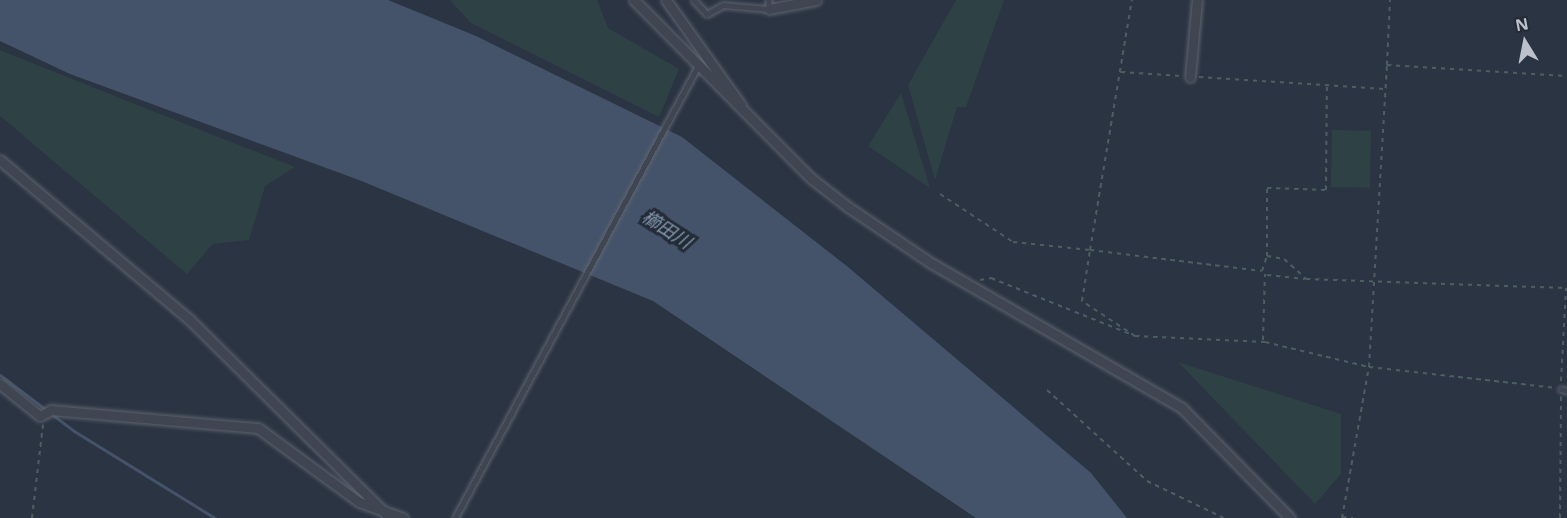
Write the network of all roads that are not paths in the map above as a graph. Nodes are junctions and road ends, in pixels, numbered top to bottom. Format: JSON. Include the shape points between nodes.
{"nodes":[{"id":1,"x":634,"y":0,"type":"edge"},
{"id":2,"x":666,"y":0,"type":"edge"},
{"id":3,"x":694,"y":0,"type":"edge"},
{"id":4,"x":816,"y":0,"type":"edge"},
{"id":5,"x":1197,"y":0,"type":"edge"},
{"id":6,"x":769,"y":5,"type":"edge"},
{"id":7,"x":698,"y":66,"type":"junction"},
{"id":8,"x":1190,"y":77,"type":"road end"},
{"id":9,"x":743,"y":110,"type":"junction"},
{"id":10,"x":0,"y":160,"type":"edge"},
{"id":11,"x":0,"y":384,"type":"edge"},
{"id":12,"x":1561,"y":389,"type":"road end"},
{"id":13,"x":1567,"y":391,"type":"edge"},
{"id":14,"x":387,"y":515,"type":"edge"},
{"id":15,"x":403,"y":518,"type":"edge"},
{"id":16,"x":455,"y":518,"type":"edge"},
{"id":17,"x":1290,"y":518,"type":"edge"}],
"edges":[{"from":1,"to":7,"type":"street"},
{"from":2,"to":9,"type":"street","via":[[736,92]]},
{"from":3,"to":6,"type":"lane","via":[[707,14],[723,5]]},
{"from":4,"to":6,"type":"street"},
{"from":5,"to":8,"type":"street"},
{"from":7,"to":9,"type":"street"},
{"from":7,"to":16,"type":"lane"},
{"from":9,"to":17,"type":"street","via":[[848,207],[1182,408]]},
{"from":10,"to":14,"type":"street","via":[[189,319]]},
{"from":11,"to":14,"type":"street","via":[[44,414],[258,428],[359,502]]},
{"from":12,"to":13,"type":"lane"},
{"from":14,"to":15,"type":"street"}]}
